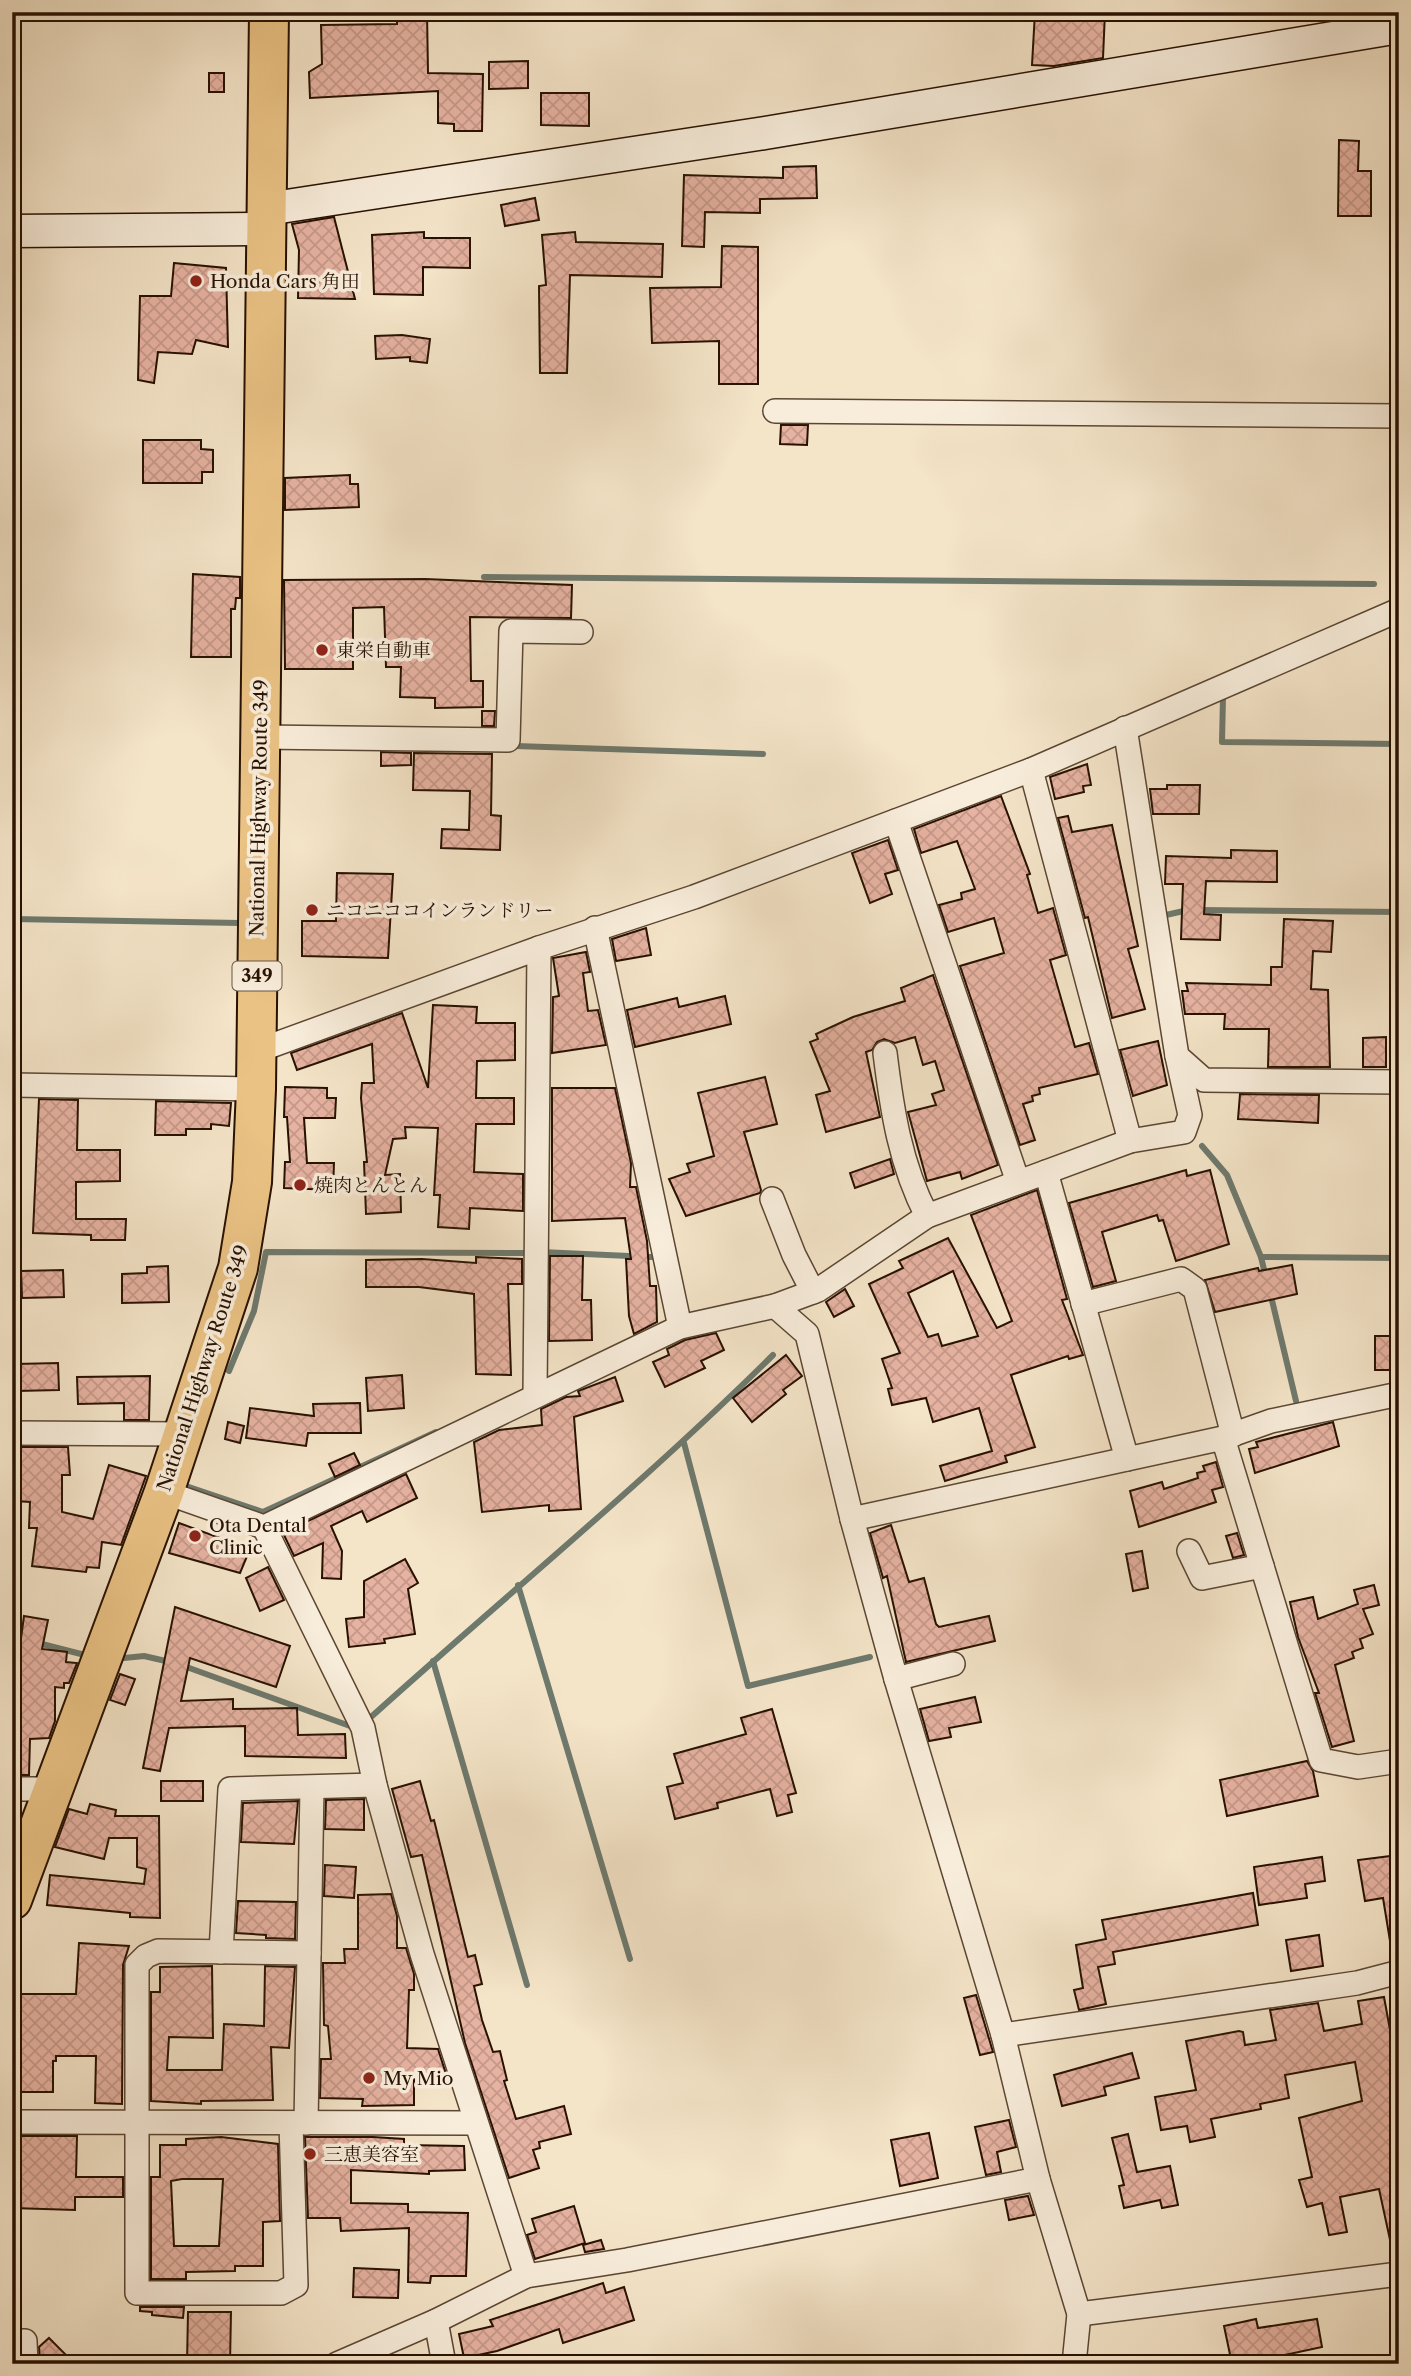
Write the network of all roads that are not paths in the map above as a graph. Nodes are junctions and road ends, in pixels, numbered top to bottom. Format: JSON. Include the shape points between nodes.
{"nodes":[{"id":1,"x":269,"y":12,"type":"edge"},
{"id":2,"x":1399,"y":27,"type":"edge"},
{"id":3,"x":267,"y":219,"type":"junction"},
{"id":4,"x":12,"y":231,"type":"edge"},
{"id":5,"x":775,"y":411,"type":"dead end"},
{"id":6,"x":1399,"y":416,"type":"edge"},
{"id":7,"x":1399,"y":610,"type":"edge"},
{"id":8,"x":581,"y":632,"type":"dead end"},
{"id":9,"x":1125,"y":728,"type":"junction"},
{"id":10,"x":260,"y":737,"type":"junction"},
{"id":11,"x":1031,"y":770,"type":"junction"},
{"id":12,"x":896,"y":821,"type":"junction"},
{"id":13,"x":595,"y":928,"type":"junction"},
{"id":14,"x":539,"y":948,"type":"junction"},
{"id":15,"x":257,"y":1051,"type":"junction"},
{"id":16,"x":885,"y":1053,"type":"dead end"},
{"id":17,"x":1177,"y":1056,"type":"junction"},
{"id":18,"x":1399,"y":1082,"type":"edge"},
{"id":19,"x":12,"y":1085,"type":"edge"},
{"id":20,"x":256,"y":1089,"type":"junction"},
{"id":21,"x":1130,"y":1141,"type":"junction"},
{"id":22,"x":1046,"y":1172,"type":"junction"},
{"id":23,"x":1018,"y":1182,"type":"junction"},
{"id":24,"x":772,"y":1199,"type":"dead end"},
{"id":25,"x":927,"y":1216,"type":"junction"},
{"id":26,"x":813,"y":1292,"type":"junction"},
{"id":27,"x":1083,"y":1304,"type":"junction"},
{"id":28,"x":775,"y":1306,"type":"junction"},
{"id":29,"x":680,"y":1326,"type":"junction"},
{"id":30,"x":1399,"y":1394,"type":"edge"},
{"id":31,"x":535,"y":1395,"type":"junction"},
{"id":32,"x":12,"y":1433,"type":"edge"},
{"id":33,"x":184,"y":1434,"type":"junction"},
{"id":34,"x":1228,"y":1436,"type":"junction"},
{"id":35,"x":1127,"y":1459,"type":"junction"},
{"id":36,"x":164,"y":1492,"type":"junction"},
{"id":37,"x":852,"y":1519,"type":"junction"},
{"id":38,"x":264,"y":1527,"type":"junction"},
{"id":39,"x":1189,"y":1551,"type":"dead end"},
{"id":40,"x":1262,"y":1566,"type":"junction"},
{"id":41,"x":953,"y":1664,"type":"dead end"},
{"id":42,"x":896,"y":1679,"type":"junction"},
{"id":43,"x":1399,"y":1761,"type":"edge"},
{"id":44,"x":375,"y":1785,"type":"junction"},
{"id":45,"x":312,"y":1788,"type":"junction"},
{"id":46,"x":12,"y":1789,"type":"edge"},
{"id":47,"x":56,"y":1789,"type":"junction"},
{"id":48,"x":12,"y":1900,"type":"edge"},
{"id":49,"x":221,"y":1952,"type":"junction"},
{"id":50,"x":309,"y":1954,"type":"junction"},
{"id":51,"x":1399,"y":1972,"type":"edge"},
{"id":52,"x":1003,"y":2035,"type":"junction"},
{"id":53,"x":12,"y":2122,"type":"edge"},
{"id":54,"x":136,"y":2123,"type":"junction"},
{"id":55,"x":299,"y":2123,"type":"junction"},
{"id":56,"x":475,"y":2123,"type":"junction"},
{"id":57,"x":1038,"y":2179,"type":"junction"},
{"id":58,"x":1399,"y":2274,"type":"edge"},
{"id":59,"x":526,"y":2276,"type":"junction"},
{"id":60,"x":1079,"y":2314,"type":"junction"},
{"id":61,"x":436,"y":2321,"type":"junction"},
{"id":62,"x":12,"y":2341,"type":"edge"},
{"id":63,"x":26,"y":2364,"type":"edge"},
{"id":64,"x":337,"y":2364,"type":"edge"},
{"id":65,"x":444,"y":2364,"type":"edge"},
{"id":66,"x":1074,"y":2364,"type":"edge"}],
"edges":[{"from":1,"to":3,"type":"highway","name":"National Highway Route 349","number":"349"},
{"from":2,"to":3,"type":"street"},
{"from":3,"to":4,"type":"street"},
{"from":3,"to":10,"type":"highway","name":"National Highway Route 349","number":"349"},
{"from":5,"to":6,"type":"street"},
{"from":7,"to":9,"type":"street"},
{"from":8,"to":10,"type":"street","via":[[511,631],[508,740]]},
{"from":9,"to":11,"type":"street"},
{"from":9,"to":17,"type":"street"},
{"from":10,"to":15,"type":"highway","name":"National Highway Route 349","number":"349"},
{"from":11,"to":12,"type":"street"},
{"from":11,"to":21,"type":"street"},
{"from":12,"to":13,"type":"street","via":[[694,897]]},
{"from":12,"to":23,"type":"street"},
{"from":13,"to":14,"type":"street"},
{"from":13,"to":29,"type":"street"},
{"from":14,"to":15,"type":"street"},
{"from":14,"to":31,"type":"street"},
{"from":15,"to":20,"type":"highway","name":"National Highway Route 349","number":"349"},
{"from":16,"to":25,"type":"street","via":[[893,1124],[912,1189]]},
{"from":17,"to":18,"type":"street","via":[[1204,1080]]},
{"from":17,"to":21,"type":"street","via":[[1190,1115],[1184,1132]]},
{"from":19,"to":20,"type":"street"},
{"from":20,"to":33,"type":"highway","name":"National Highway Route 349","number":"349","via":[[246,1235]]},
{"from":21,"to":22,"type":"street"},
{"from":22,"to":23,"type":"street"},
{"from":22,"to":27,"type":"street"},
{"from":23,"to":25,"type":"street"},
{"from":24,"to":26,"type":"street"},
{"from":25,"to":26,"type":"street"},
{"from":26,"to":28,"type":"street"},
{"from":27,"to":34,"type":"street","via":[[1181,1279],[1195,1289]]},
{"from":27,"to":35,"type":"street"},
{"from":28,"to":29,"type":"street"},
{"from":28,"to":37,"type":"street","via":[[807,1334]]},
{"from":29,"to":31,"type":"street"},
{"from":30,"to":34,"type":"street","via":[[1271,1421]]},
{"from":31,"to":38,"type":"street"},
{"from":32,"to":33,"type":"street"},
{"from":33,"to":36,"type":"highway","name":"National Highway Route 349","number":"349"},
{"from":34,"to":35,"type":"street"},
{"from":34,"to":40,"type":"street"},
{"from":35,"to":37,"type":"street"},
{"from":36,"to":38,"type":"street"},
{"from":36,"to":47,"type":"highway","name":"National Highway Route 349","number":"349"},
{"from":37,"to":42,"type":"street"},
{"from":38,"to":44,"type":"street","via":[[363,1728]]},
{"from":39,"to":40,"type":"street","via":[[1202,1578]]},
{"from":40,"to":43,"type":"street","via":[[1321,1760],[1358,1767]]},
{"from":41,"to":42,"type":"street"},
{"from":42,"to":52,"type":"street"},
{"from":44,"to":45,"type":"street"},
{"from":44,"to":56,"type":"street"},
{"from":45,"to":49,"type":"street","via":[[230,1789]]},
{"from":45,"to":50,"type":"street"},
{"from":46,"to":47,"type":"street"},
{"from":47,"to":48,"type":"highway","name":"National Highway Route 349","number":"349"},
{"from":49,"to":50,"type":"street"},
{"from":49,"to":54,"type":"street","via":[[158,1951],[137,1965]]},
{"from":50,"to":55,"type":"street"},
{"from":51,"to":52,"type":"street","via":[[1357,1983]]},
{"from":52,"to":57,"type":"street"},
{"from":53,"to":54,"type":"street"},
{"from":54,"to":55,"type":"street"},
{"from":54,"to":55,"type":"street","via":[[137,2293],[281,2293],[296,2285]]},
{"from":55,"to":56,"type":"street"},
{"from":56,"to":59,"type":"street"},
{"from":57,"to":59,"type":"street"},
{"from":57,"to":60,"type":"street"},
{"from":58,"to":60,"type":"street"},
{"from":59,"to":61,"type":"street"},
{"from":60,"to":66,"type":"street"},
{"from":61,"to":64,"type":"street"},
{"from":61,"to":65,"type":"street"},
{"from":62,"to":63,"type":"street","via":[[25,2341]]}]}
